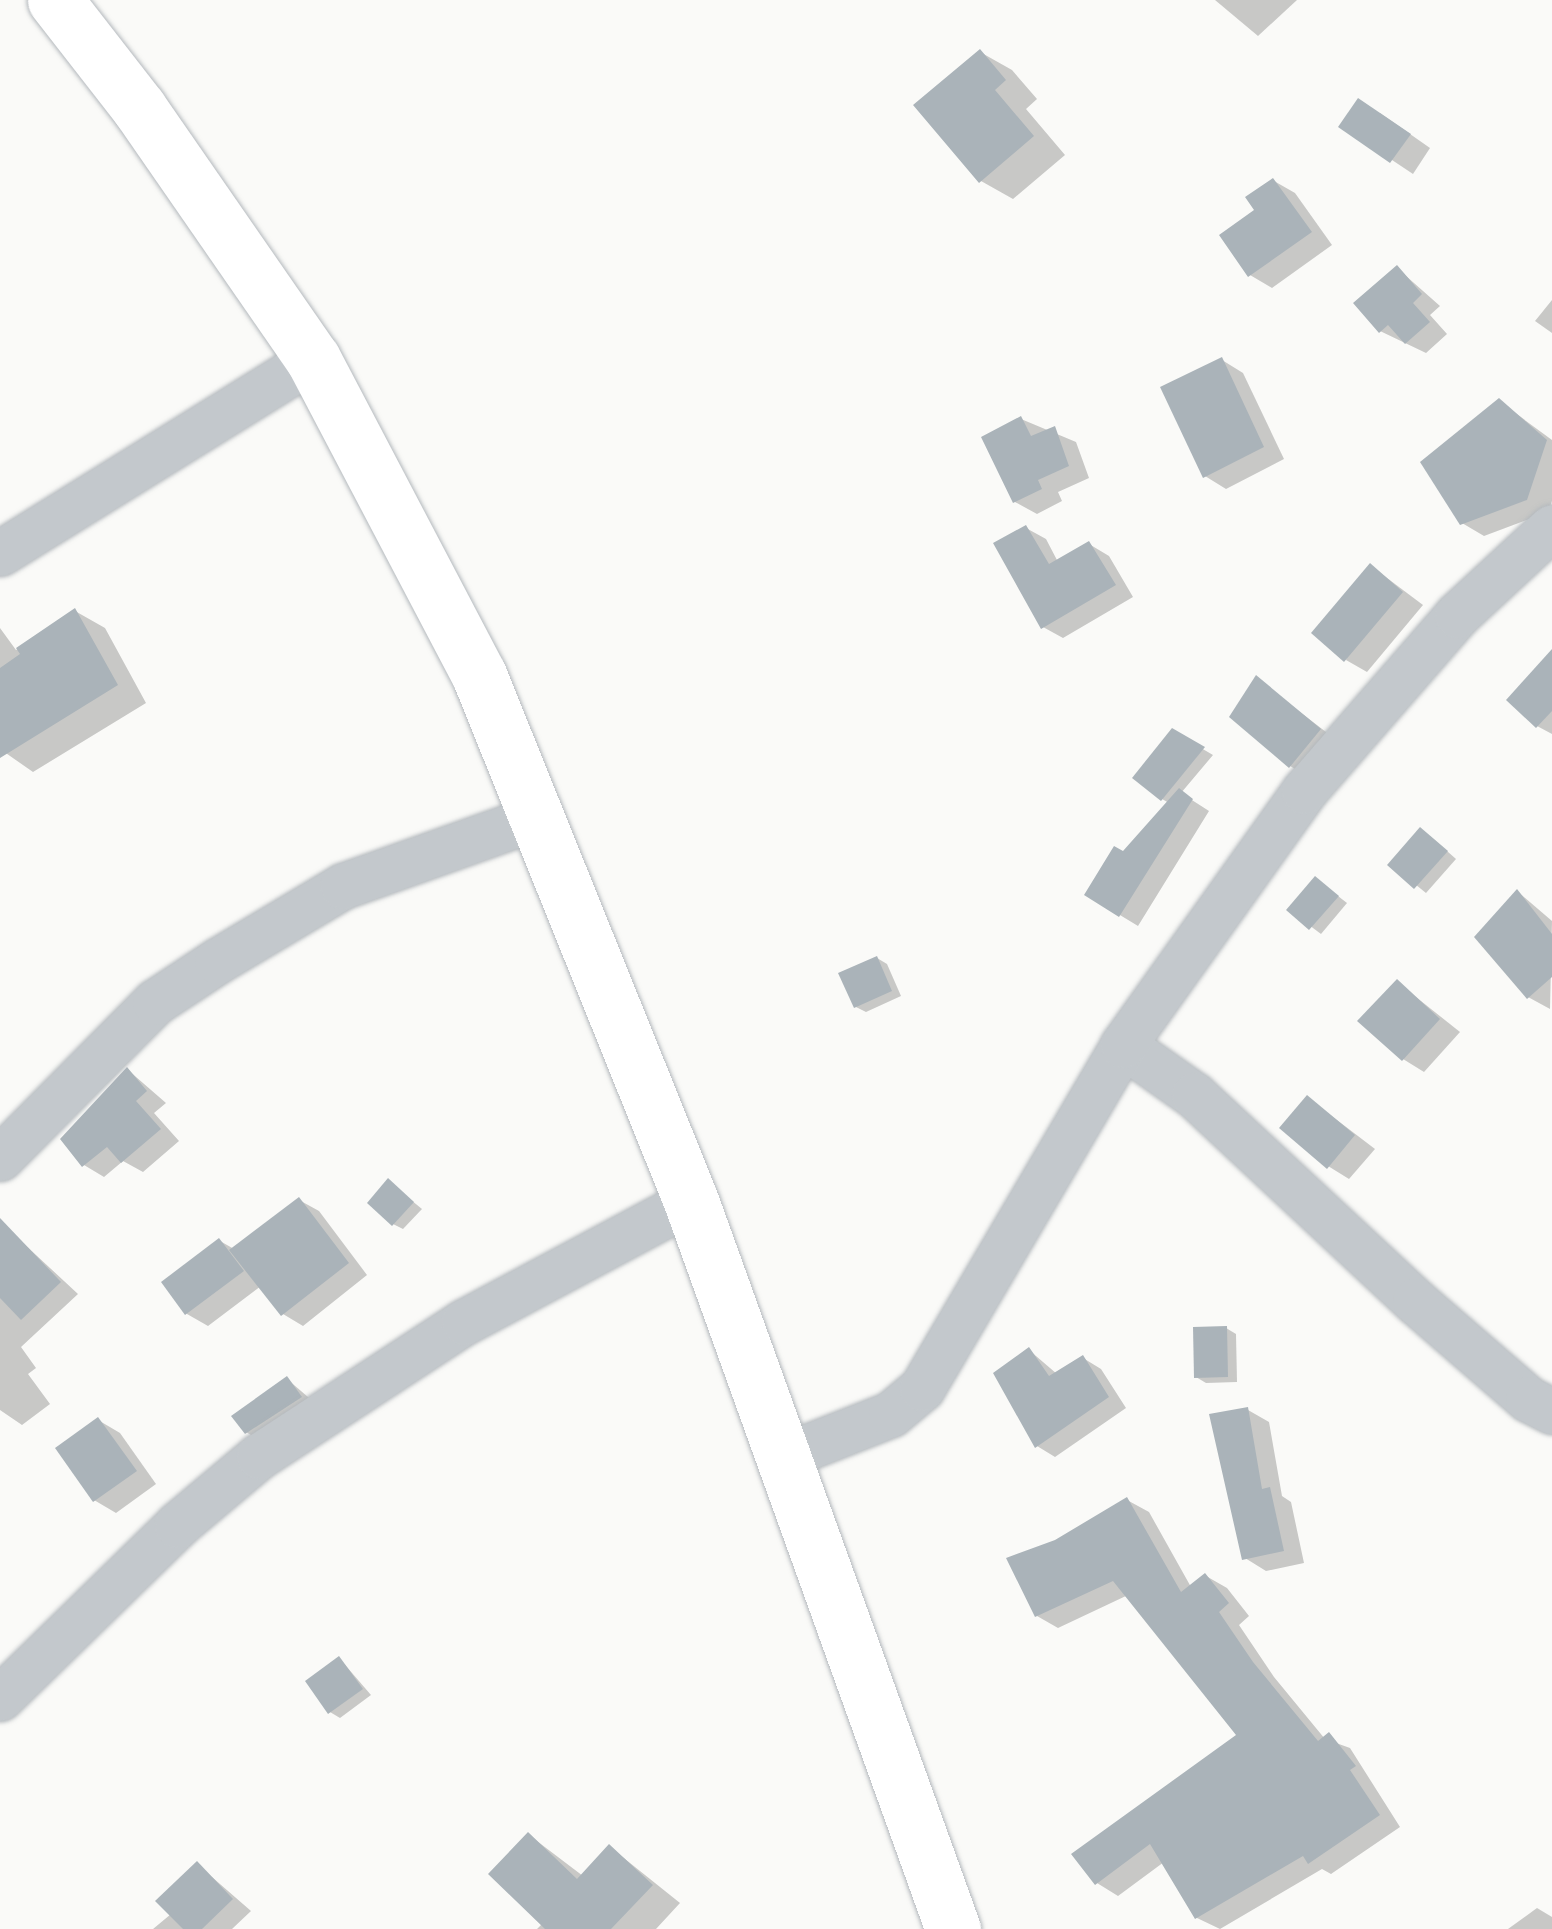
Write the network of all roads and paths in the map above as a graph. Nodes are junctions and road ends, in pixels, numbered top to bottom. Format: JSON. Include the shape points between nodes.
{"nodes":[{"id":1,"x":56,"y":0,"type":"edge"},
{"id":2,"x":312,"y":359,"type":"junction"},
{"id":3,"x":1552,"y":527,"type":"edge"},
{"id":4,"x":0,"y":553,"type":"edge"},
{"id":5,"x":540,"y":816,"type":"junction"},
{"id":6,"x":1122,"y":1044,"type":"junction"},
{"id":7,"x":0,"y":1158,"type":"edge"},
{"id":8,"x":692,"y":1201,"type":"junction"},
{"id":9,"x":1552,"y":1411,"type":"edge"},
{"id":10,"x":782,"y":1457,"type":"junction"},
{"id":11,"x":0,"y":1698,"type":"edge"},
{"id":12,"x":953,"y":1929,"type":"edge"}],
"edges":[{"from":1,"to":2,"type":"highway"},
{"from":2,"to":4,"type":"street"},
{"from":2,"to":5,"type":"highway","via":[[479,675]]},
{"from":3,"to":6,"type":"street","via":[[1456,615],[1304,791]]},
{"from":5,"to":7,"type":"street","via":[[343,886],[217,961],[155,1002]]},
{"from":5,"to":8,"type":"highway"},
{"from":6,"to":9,"type":"street","via":[[1194,1095],[1415,1301],[1528,1399]]},
{"from":6,"to":10,"type":"street","via":[[922,1388],[891,1414]]},
{"from":8,"to":10,"type":"highway"},
{"from":8,"to":11,"type":"street","via":[[464,1322],[258,1456],[177,1525]]},
{"from":10,"to":12,"type":"highway"}]}
